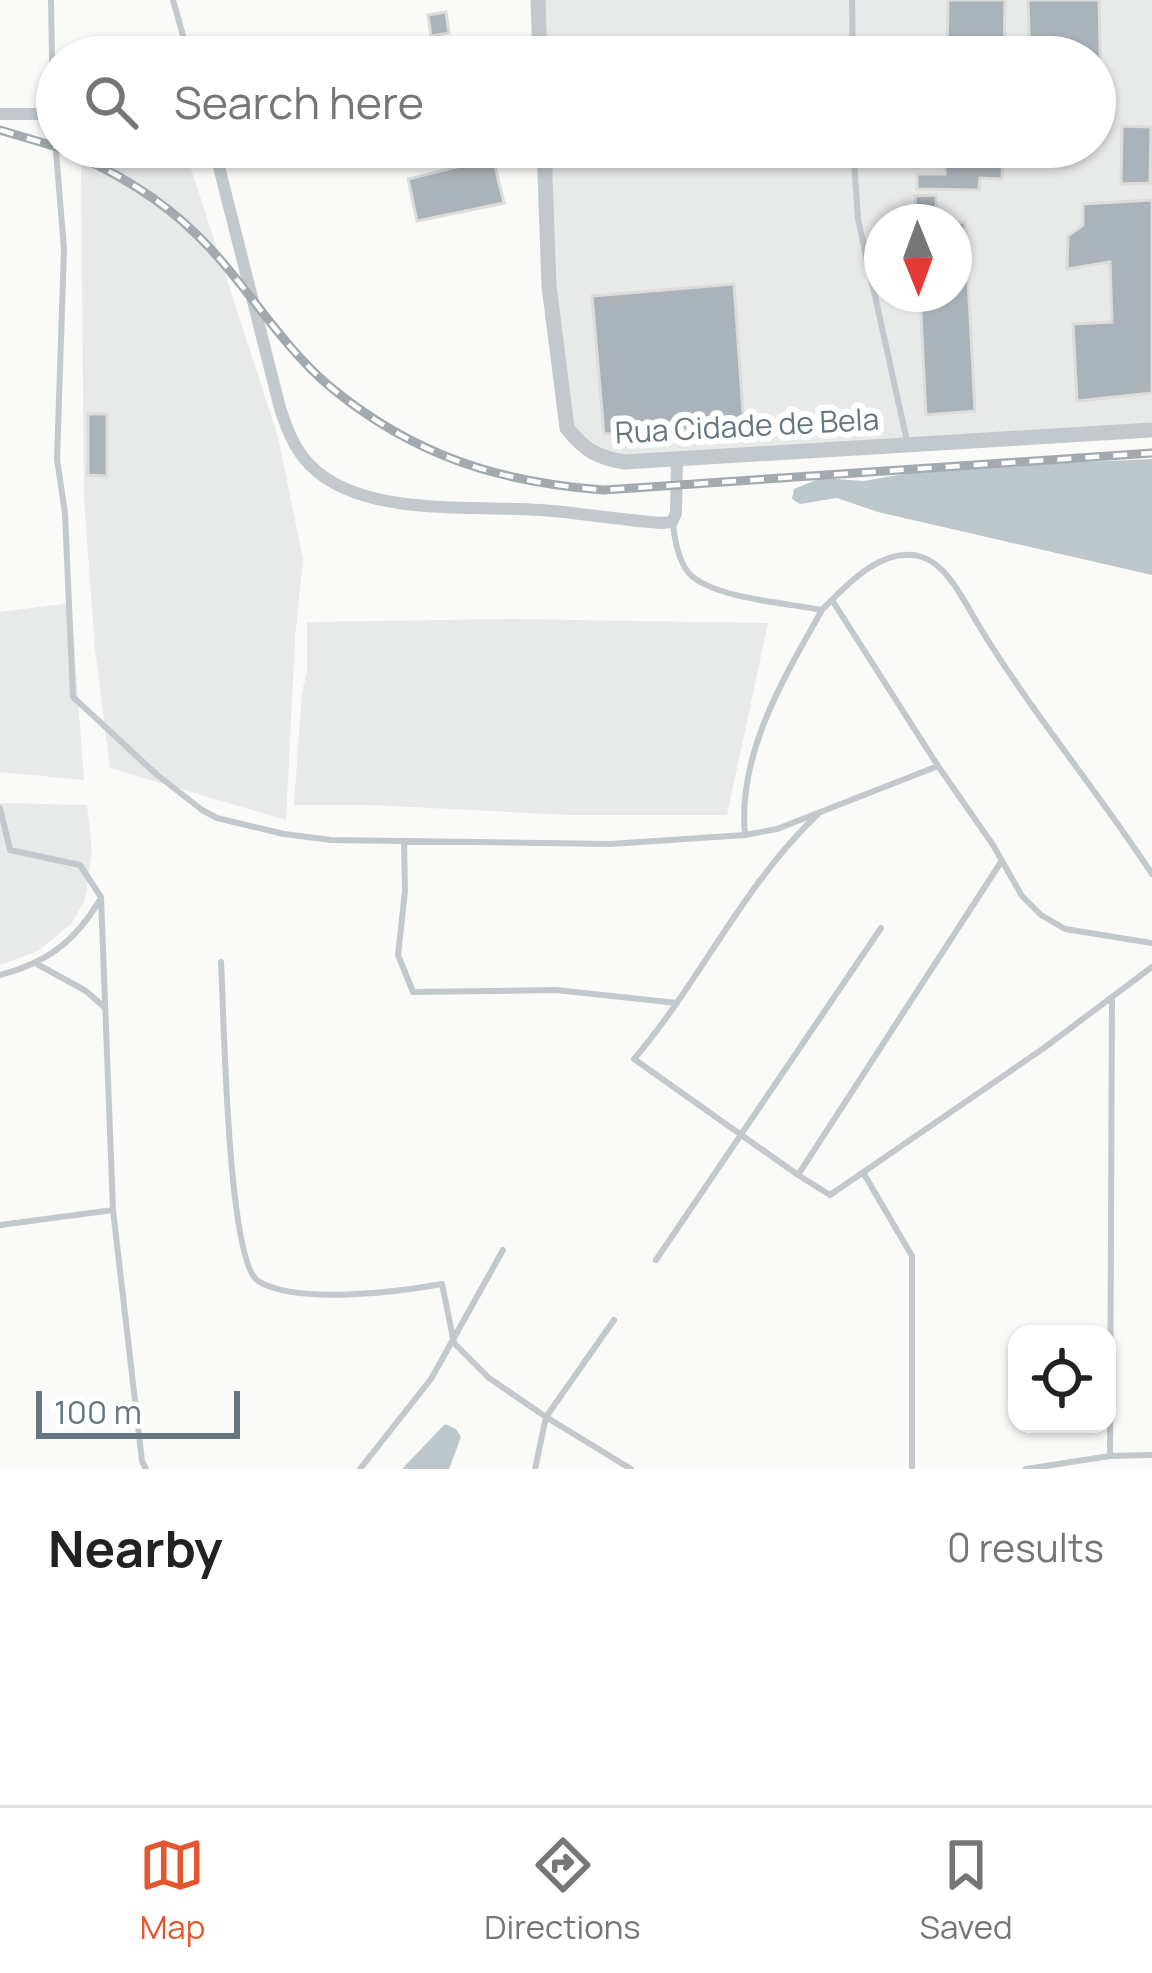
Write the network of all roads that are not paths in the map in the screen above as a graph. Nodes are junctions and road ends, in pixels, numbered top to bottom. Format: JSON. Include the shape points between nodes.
{"nodes":[{"id":1,"x":51,"y":0,"type":"edge"},
{"id":2,"x":173,"y":0,"type":"edge"},
{"id":3,"x":538,"y":0,"type":"edge"},
{"id":4,"x":853,"y":0,"type":"edge"},
{"id":5,"x":52,"y":36,"type":"edge"},
{"id":6,"x":183,"y":36,"type":"edge"},
{"id":7,"x":539,"y":36,"type":"edge"},
{"id":8,"x":853,"y":36,"type":"edge"},
{"id":9,"x":0,"y":114,"type":"edge"},
{"id":10,"x":36,"y":115,"type":"edge"},
{"id":11,"x":59,"y":168,"type":"edge"},
{"id":12,"x":219,"y":168,"type":"edge"},
{"id":13,"x":545,"y":168,"type":"edge"},
{"id":14,"x":854,"y":168,"type":"edge"},
{"id":15,"x":1152,"y":430,"type":"edge"},
{"id":16,"x":908,"y":444,"type":"junction"},
{"id":17,"x":677,"y":459,"type":"junction"},
{"id":18,"x":673,"y":522,"type":"junction"},
{"id":19,"x":832,"y":600,"type":"junction"},
{"id":20,"x":822,"y":610,"type":"junction"},
{"id":21,"x":938,"y":766,"type":"junction"},
{"id":22,"x":0,"y":808,"type":"edge"},
{"id":23,"x":819,"y":812,"type":"junction"},
{"id":24,"x":746,"y":835,"type":"junction"},
{"id":25,"x":404,"y":841,"type":"junction"},
{"id":26,"x":1002,"y":861,"type":"junction"},
{"id":27,"x":1152,"y":874,"type":"edge"},
{"id":28,"x":101,"y":897,"type":"junction"},
{"id":29,"x":881,"y":928,"type":"dead end"},
{"id":30,"x":1152,"y":943,"type":"edge"},
{"id":31,"x":221,"y":962,"type":"dead end"},
{"id":32,"x":37,"y":964,"type":"junction"},
{"id":33,"x":1152,"y":967,"type":"edge"},
{"id":34,"x":0,"y":975,"type":"edge"},
{"id":35,"x":1112,"y":999,"type":"junction"},
{"id":36,"x":677,"y":1003,"type":"junction"},
{"id":37,"x":105,"y":1008,"type":"junction"},
{"id":38,"x":743,"y":1136,"type":"junction"},
{"id":39,"x":798,"y":1174,"type":"junction"},
{"id":40,"x":864,"y":1174,"type":"junction"},
{"id":41,"x":113,"y":1210,"type":"junction"},
{"id":42,"x":0,"y":1225,"type":"edge"},
{"id":43,"x":503,"y":1250,"type":"dead end"},
{"id":44,"x":656,"y":1260,"type":"dead end"},
{"id":45,"x":614,"y":1320,"type":"dead end"},
{"id":46,"x":454,"y":1343,"type":"junction"},
{"id":47,"x":546,"y":1417,"type":"junction"},
{"id":48,"x":1152,"y":1455,"type":"edge"},
{"id":49,"x":1110,"y":1456,"type":"junction"},
{"id":50,"x":146,"y":1469,"type":"edge"},
{"id":51,"x":360,"y":1469,"type":"edge"},
{"id":52,"x":536,"y":1469,"type":"edge"},
{"id":53,"x":631,"y":1469,"type":"edge"},
{"id":54,"x":912,"y":1469,"type":"edge"},
{"id":55,"x":1026,"y":1469,"type":"edge"}],
"edges":[{"from":1,"to":5,"type":"lane"},
{"from":2,"to":6,"type":"lane"},
{"from":3,"to":7,"type":"street"},
{"from":4,"to":8,"type":"lane"},
{"from":9,"to":10,"type":"street"},
{"from":11,"to":25,"type":"lane","via":[[58,459],[73,697],[217,818],[309,838]]},
{"from":12,"to":18,"type":"street","via":[[280,408],[313,469],[383,501]]},
{"from":13,"to":17,"type":"street","name":"Rua Cidade de Bela","via":[[567,428],[600,458]]},
{"from":14,"to":16,"type":"lane","via":[[857,219]]},
{"from":15,"to":16,"type":"street","name":"Rua Cidade de Bela"},
{"from":16,"to":17,"type":"street","name":"Rua Cidade de Bela"},
{"from":17,"to":18,"type":"street"},
{"from":18,"to":20,"type":"lane","via":[[692,577]]},
{"from":19,"to":20,"type":"lane"},
{"from":19,"to":21,"type":"lane"},
{"from":19,"to":27,"type":"lane","via":[[885,559],[903,554],[941,566],[1030,707]]},
{"from":20,"to":24,"type":"lane","via":[[772,704],[748,780]]},
{"from":21,"to":23,"type":"lane"},
{"from":21,"to":26,"type":"lane"},
{"from":22,"to":28,"type":"lane","via":[[10,850],[80,865]]},
{"from":23,"to":24,"type":"lane"},
{"from":23,"to":36,"type":"lane"},
{"from":24,"to":25,"type":"lane","via":[[610,844]]},
{"from":25,"to":36,"type":"lane","via":[[398,956],[413,992],[556,990]]},
{"from":26,"to":30,"type":"lane","via":[[1022,896],[1065,929]]},
{"from":26,"to":39,"type":"lane"},
{"from":28,"to":32,"type":"lane","via":[[64,947]]},
{"from":28,"to":37,"type":"lane"},
{"from":29,"to":38,"type":"lane"},
{"from":31,"to":46,"type":"lane","via":[[236,1219],[246,1266],[278,1288],[347,1297],[442,1284]]},
{"from":32,"to":34,"type":"lane"},
{"from":32,"to":37,"type":"lane"},
{"from":33,"to":35,"type":"lane"},
{"from":35,"to":40,"type":"lane"},
{"from":35,"to":49,"type":"lane"},
{"from":36,"to":38,"type":"lane","via":[[634,1059]]},
{"from":37,"to":41,"type":"lane"},
{"from":38,"to":39,"type":"lane"},
{"from":38,"to":44,"type":"lane"},
{"from":39,"to":40,"type":"lane","via":[[830,1195]]},
{"from":40,"to":54,"type":"lane","via":[[912,1256]]},
{"from":41,"to":42,"type":"lane"},
{"from":41,"to":50,"type":"lane"},
{"from":43,"to":46,"type":"lane"},
{"from":45,"to":47,"type":"lane"},
{"from":46,"to":47,"type":"lane"},
{"from":46,"to":51,"type":"lane"},
{"from":47,"to":52,"type":"lane"},
{"from":47,"to":53,"type":"lane"},
{"from":48,"to":49,"type":"lane"},
{"from":49,"to":55,"type":"lane"}]}
